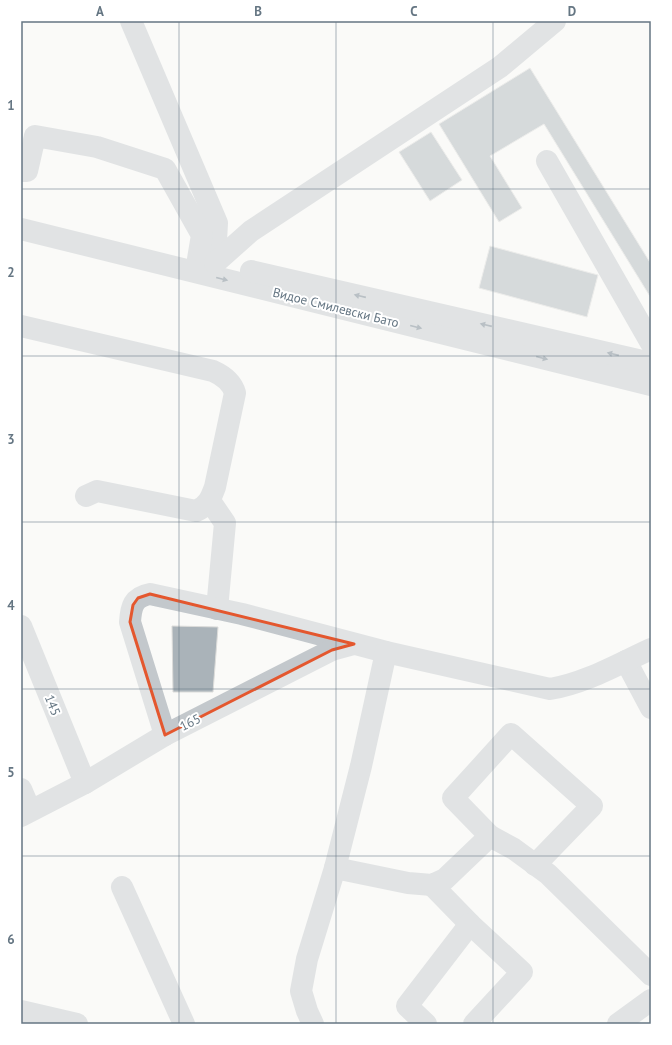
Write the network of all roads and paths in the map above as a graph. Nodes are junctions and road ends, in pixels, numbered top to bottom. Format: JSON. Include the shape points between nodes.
{"nodes":[{"id":1,"x":131,"y":21,"type":"edge"},
{"id":2,"x":555,"y":21,"type":"edge"},
{"id":3,"x":547,"y":161,"type":"dead end"},
{"id":4,"x":21,"y":171,"type":"edge"},
{"id":5,"x":21,"y":216,"type":"edge"},
{"id":6,"x":21,"y":229,"type":"edge"},
{"id":7,"x":206,"y":261,"type":"junction"},
{"id":8,"x":21,"y":326,"type":"edge"},
{"id":9,"x":651,"y":343,"type":"edge"},
{"id":10,"x":651,"y":363,"type":"edge"},
{"id":11,"x":651,"y":385,"type":"edge"},
{"id":12,"x":86,"y":496,"type":"dead end"},
{"id":13,"x":210,"y":501,"type":"junction"},
{"id":14,"x":217,"y":609,"type":"junction"},
{"id":15,"x":21,"y":626,"type":"edge"},
{"id":16,"x":354,"y":644,"type":"junction"},
{"id":17,"x":651,"y":649,"type":"edge"},
{"id":18,"x":386,"y":652,"type":"junction"},
{"id":19,"x":626,"y":661,"type":"junction"},
{"id":20,"x":651,"y":708,"type":"edge"},
{"id":21,"x":165,"y":735,"type":"junction"},
{"id":22,"x":85,"y":783,"type":"junction"},
{"id":23,"x":21,"y":789,"type":"edge"},
{"id":24,"x":26,"y":813,"type":"edge"},
{"id":25,"x":490,"y":836,"type":"junction"},
{"id":26,"x":535,"y":864,"type":"junction"},
{"id":27,"x":336,"y":868,"type":"junction"},
{"id":28,"x":432,"y":885,"type":"junction"},
{"id":29,"x":122,"y":887,"type":"dead end"},
{"id":30,"x":470,"y":924,"type":"junction"},
{"id":31,"x":651,"y":975,"type":"edge"},
{"id":32,"x":651,"y":1000,"type":"edge"},
{"id":33,"x":21,"y":1011,"type":"edge"},
{"id":34,"x":50,"y":1020,"type":"edge"},
{"id":35,"x":77,"y":1024,"type":"edge"},
{"id":36,"x":184,"y":1024,"type":"edge"},
{"id":37,"x":313,"y":1024,"type":"edge"},
{"id":38,"x":426,"y":1024,"type":"edge"},
{"id":39,"x":474,"y":1024,"type":"edge"},
{"id":40,"x":618,"y":1024,"type":"edge"}],
"edges":[{"from":1,"to":7,"type":"street","via":[[217,223]]},
{"from":2,"to":7,"type":"street","via":[[500,67]]},
{"from":3,"to":9,"type":"street"},
{"from":4,"to":7,"type":"street","via":[[27,171],[35,136],[96,147],[165,169],[202,235]]},
{"from":5,"to":7,"type":"street","name":"Видое Смилевски Бато"},
{"from":6,"to":11,"type":"street","name":"Видое Смилевски Бато","one_way":true},
{"from":10,"to":7,"type":"street","name":"Видое Смилевски Бато","one_way":true},
{"from":8,"to":13,"type":"street","via":[[223,375],[233,386],[235,394]]},
{"from":12,"to":13,"type":"street","via":[[97,491],[196,511]]},
{"from":13,"to":14,"type":"street","via":[[225,523]]},
{"from":14,"to":16,"type":"street"},
{"from":14,"to":21,"type":"street","via":[[150,594],[138,598],[133,605],[130,622]]},
{"from":15,"to":22,"type":"street","name":"145"},
{"from":16,"to":18,"type":"street"},
{"from":16,"to":21,"type":"street","name":"165","via":[[332,650]]},
{"from":17,"to":19,"type":"street"},
{"from":18,"to":19,"type":"street","via":[[550,689],[591,678]]},
{"from":18,"to":27,"type":"street"},
{"from":19,"to":20,"type":"street"},
{"from":21,"to":22,"type":"street","name":"165"},
{"from":22,"to":24,"type":"street","name":"165"},
{"from":23,"to":24,"type":"street","name":"165"},
{"from":25,"to":26,"type":"street"},
{"from":25,"to":26,"type":"street","via":[[453,798],[511,734],[592,806]]},
{"from":25,"to":28,"type":"street","via":[[445,879]]},
{"from":26,"to":31,"type":"street"},
{"from":27,"to":28,"type":"street","via":[[408,883]]},
{"from":27,"to":37,"type":"street","via":[[307,959],[301,991]]},
{"from":28,"to":30,"type":"street"},
{"from":29,"to":36,"type":"street"},
{"from":30,"to":38,"type":"street","via":[[407,1006]]},
{"from":30,"to":39,"type":"street","via":[[522,972]]},
{"from":32,"to":40,"type":"street"},
{"from":33,"to":34,"type":"street"},
{"from":34,"to":35,"type":"street"}]}
